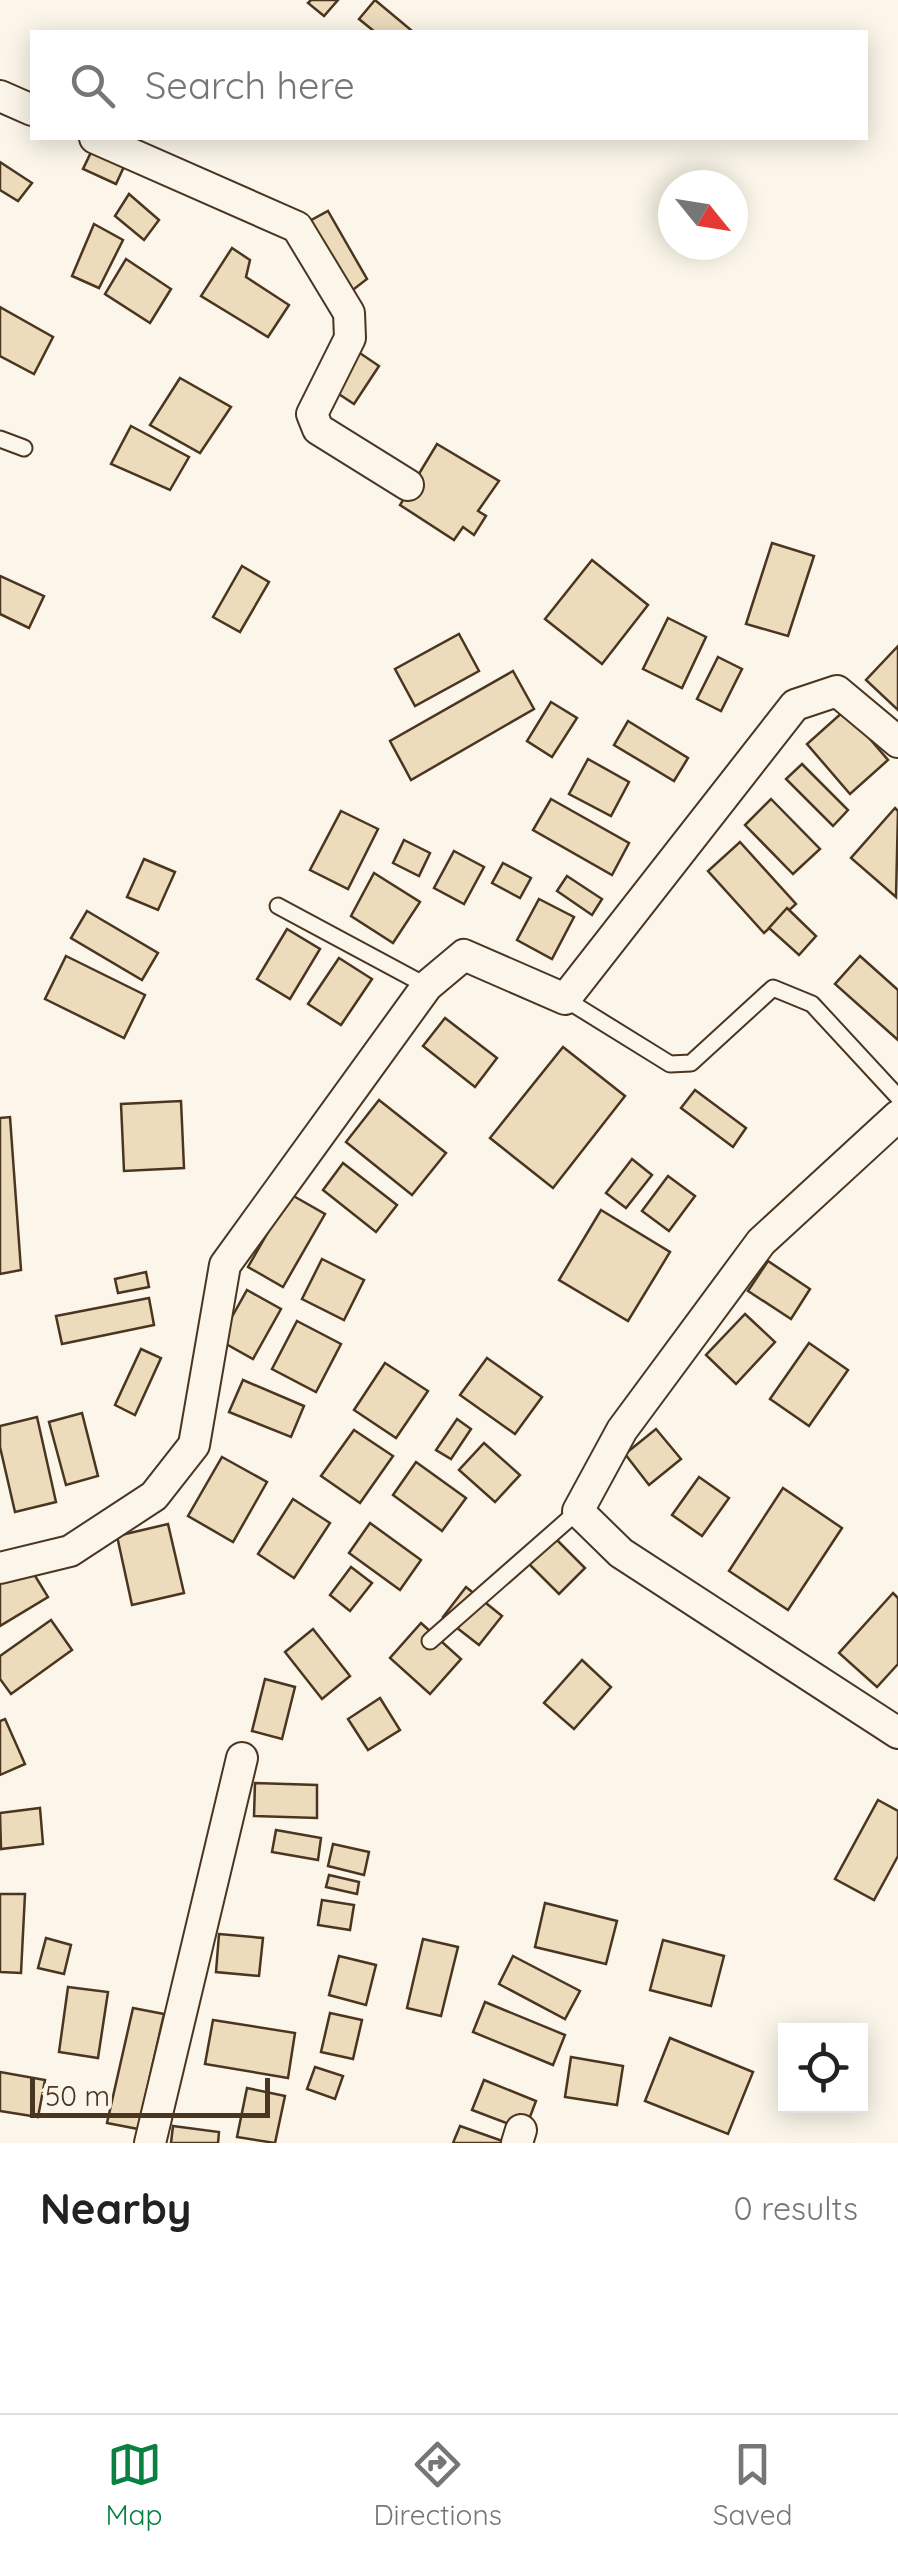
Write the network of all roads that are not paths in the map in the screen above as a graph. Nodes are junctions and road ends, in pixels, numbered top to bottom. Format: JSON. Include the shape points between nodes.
{"nodes":[{"id":1,"x":0,"y":96,"type":"edge"},
{"id":2,"x":30,"y":109,"type":"edge"},
{"id":3,"x":100,"y":140,"type":"edge"},
{"id":4,"x":0,"y":438,"type":"edge"},
{"id":5,"x":24,"y":448,"type":"dead end"},
{"id":6,"x":408,"y":485,"type":"dead end"},
{"id":7,"x":898,"y":742,"type":"edge"},
{"id":8,"x":278,"y":906,"type":"dead end"},
{"id":9,"x":427,"y":986,"type":"junction"},
{"id":10,"x":565,"y":999,"type":"junction"},
{"id":11,"x":898,"y":1097,"type":"edge"},
{"id":12,"x":898,"y":1116,"type":"edge"},
{"id":13,"x":578,"y":1511,"type":"junction"},
{"id":14,"x":0,"y":1568,"type":"edge"},
{"id":15,"x":430,"y":1640,"type":"dead end"},
{"id":16,"x":898,"y":1732,"type":"edge"},
{"id":17,"x":242,"y":1758,"type":"dead end"},
{"id":18,"x":150,"y":2143,"type":"edge"}],
"edges":[{"from":1,"to":2,"type":"street"},
{"from":3,"to":6,"type":"street","via":[[297,227],[349,312],[350,338],[312,414],[318,429]]},
{"from":4,"to":5,"type":"lane"},
{"from":7,"to":10,"type":"street","via":[[837,691],[795,705]]},
{"from":8,"to":9,"type":"lane"},
{"from":9,"to":10,"type":"street","via":[[464,955]]},
{"from":9,"to":14,"type":"street","via":[[226,1265],[194,1445],[154,1496],[70,1551]]},
{"from":10,"to":11,"type":"lane","via":[[670,1064],[691,1063],[773,988],[812,1004]]},
{"from":12,"to":13,"type":"street","via":[[761,1242],[622,1430]]},
{"from":13,"to":15,"type":"lane"},
{"from":13,"to":16,"type":"street","via":[[621,1553]]},
{"from":17,"to":18,"type":"street"}]}
